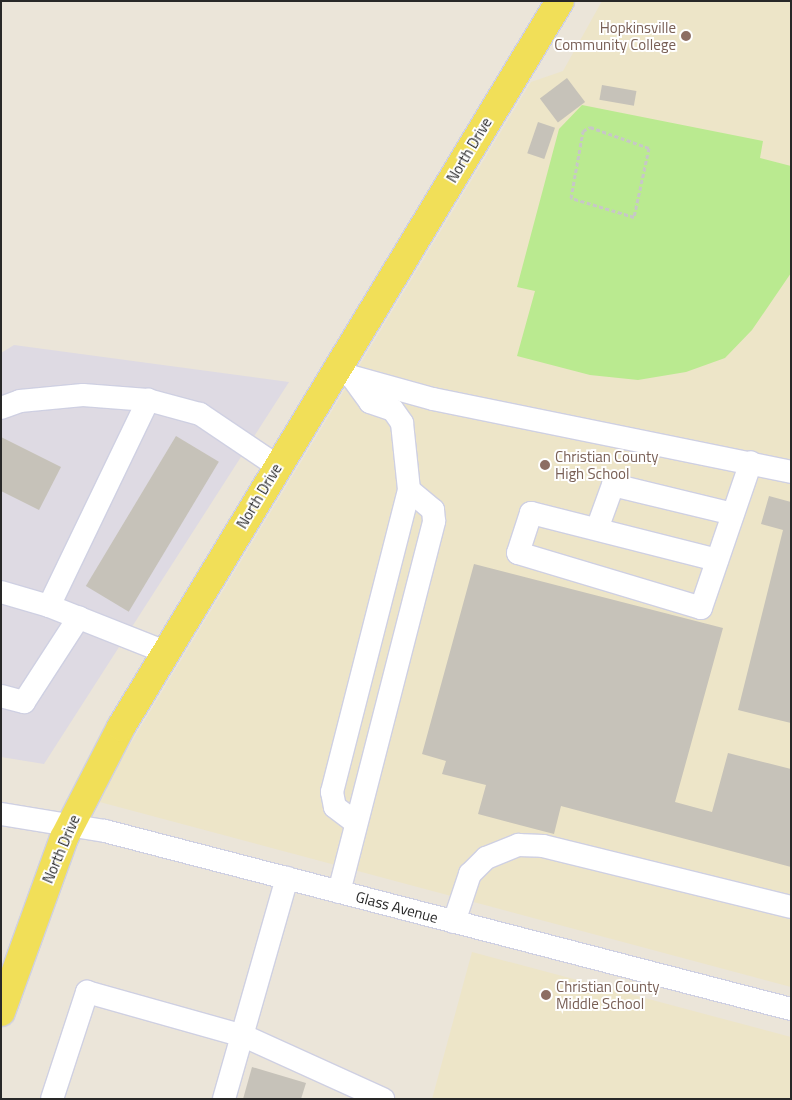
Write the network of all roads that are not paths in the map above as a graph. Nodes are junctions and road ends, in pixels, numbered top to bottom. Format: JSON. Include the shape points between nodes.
{"nodes":[{"id":1,"x":560,"y":1,"type":"edge"},
{"id":2,"x":344,"y":373,"type":"junction"},
{"id":3,"x":148,"y":400,"type":"junction"},
{"id":4,"x":1,"y":408,"type":"edge"},
{"id":5,"x":751,"y":462,"type":"junction"},
{"id":6,"x":277,"y":466,"type":"junction"},
{"id":7,"x":791,"y":472,"type":"edge"},
{"id":8,"x":409,"y":490,"type":"junction"},
{"id":9,"x":733,"y":514,"type":"junction"},
{"id":10,"x":597,"y":529,"type":"junction"},
{"id":11,"x":717,"y":560,"type":"junction"},
{"id":12,"x":1,"y":592,"type":"edge"},
{"id":13,"x":49,"y":606,"type":"junction"},
{"id":14,"x":79,"y":617,"type":"junction"},
{"id":15,"x":166,"y":652,"type":"junction"},
{"id":16,"x":1,"y":696,"type":"edge"},
{"id":17,"x":1,"y":814,"type":"edge"},
{"id":18,"x":356,"y":822,"type":"junction"},
{"id":19,"x":70,"y":824,"type":"junction"},
{"id":20,"x":287,"y":878,"type":"junction"},
{"id":21,"x":339,"y":892,"type":"junction"},
{"id":22,"x":791,"y":907,"type":"edge"},
{"id":23,"x":454,"y":922,"type":"junction"},
{"id":24,"x":791,"y":1009,"type":"edge"},
{"id":25,"x":1,"y":1012,"type":"edge"},
{"id":26,"x":244,"y":1036,"type":"junction"},
{"id":27,"x":52,"y":1099,"type":"edge"},
{"id":28,"x":224,"y":1099,"type":"edge"},
{"id":29,"x":384,"y":1099,"type":"edge"}],
"edges":[{"from":1,"to":2,"type":"main road","name":"North Drive"},
{"from":2,"to":5,"type":"street","via":[[433,400]]},
{"from":2,"to":6,"type":"main road","name":"North Drive"},
{"from":2,"to":8,"type":"street","via":[[370,402],[393,410],[402,423]]},
{"from":3,"to":4,"type":"street","via":[[83,395],[20,401]]},
{"from":3,"to":6,"type":"street","via":[[200,414]]},
{"from":3,"to":13,"type":"street"},
{"from":5,"to":7,"type":"street"},
{"from":5,"to":9,"type":"street"},
{"from":6,"to":15,"type":"main road","name":"North Drive"},
{"from":8,"to":18,"type":"street","via":[[332,792],[335,807]]},
{"from":8,"to":18,"type":"street","via":[[433,510],[434,521]]},
{"from":9,"to":10,"type":"street","via":[[613,484]]},
{"from":9,"to":11,"type":"street"},
{"from":10,"to":11,"type":"street"},
{"from":10,"to":11,"type":"street","via":[[532,512],[518,553],[701,608]]},
{"from":12,"to":13,"type":"street"},
{"from":13,"to":14,"type":"street"},
{"from":14,"to":15,"type":"street"},
{"from":14,"to":16,"type":"street","via":[[24,702]]},
{"from":15,"to":19,"type":"main road","name":"North Drive"},
{"from":17,"to":19,"type":"street","name":"Glass Avenue"},
{"from":18,"to":21,"type":"street"},
{"from":19,"to":20,"type":"street","name":"Glass Avenue"},
{"from":19,"to":25,"type":"main road","name":"North Drive","via":[[33,915]]},
{"from":20,"to":21,"type":"street","name":"Glass Avenue"},
{"from":20,"to":26,"type":"street"},
{"from":21,"to":23,"type":"street","name":"Glass Avenue"},
{"from":22,"to":23,"type":"street","via":[[543,846],[518,845],[486,858],[470,874]]},
{"from":23,"to":24,"type":"street","name":"Glass Avenue"},
{"from":26,"to":27,"type":"street","via":[[86,992]]},
{"from":26,"to":28,"type":"street"},
{"from":26,"to":29,"type":"street"}]}
